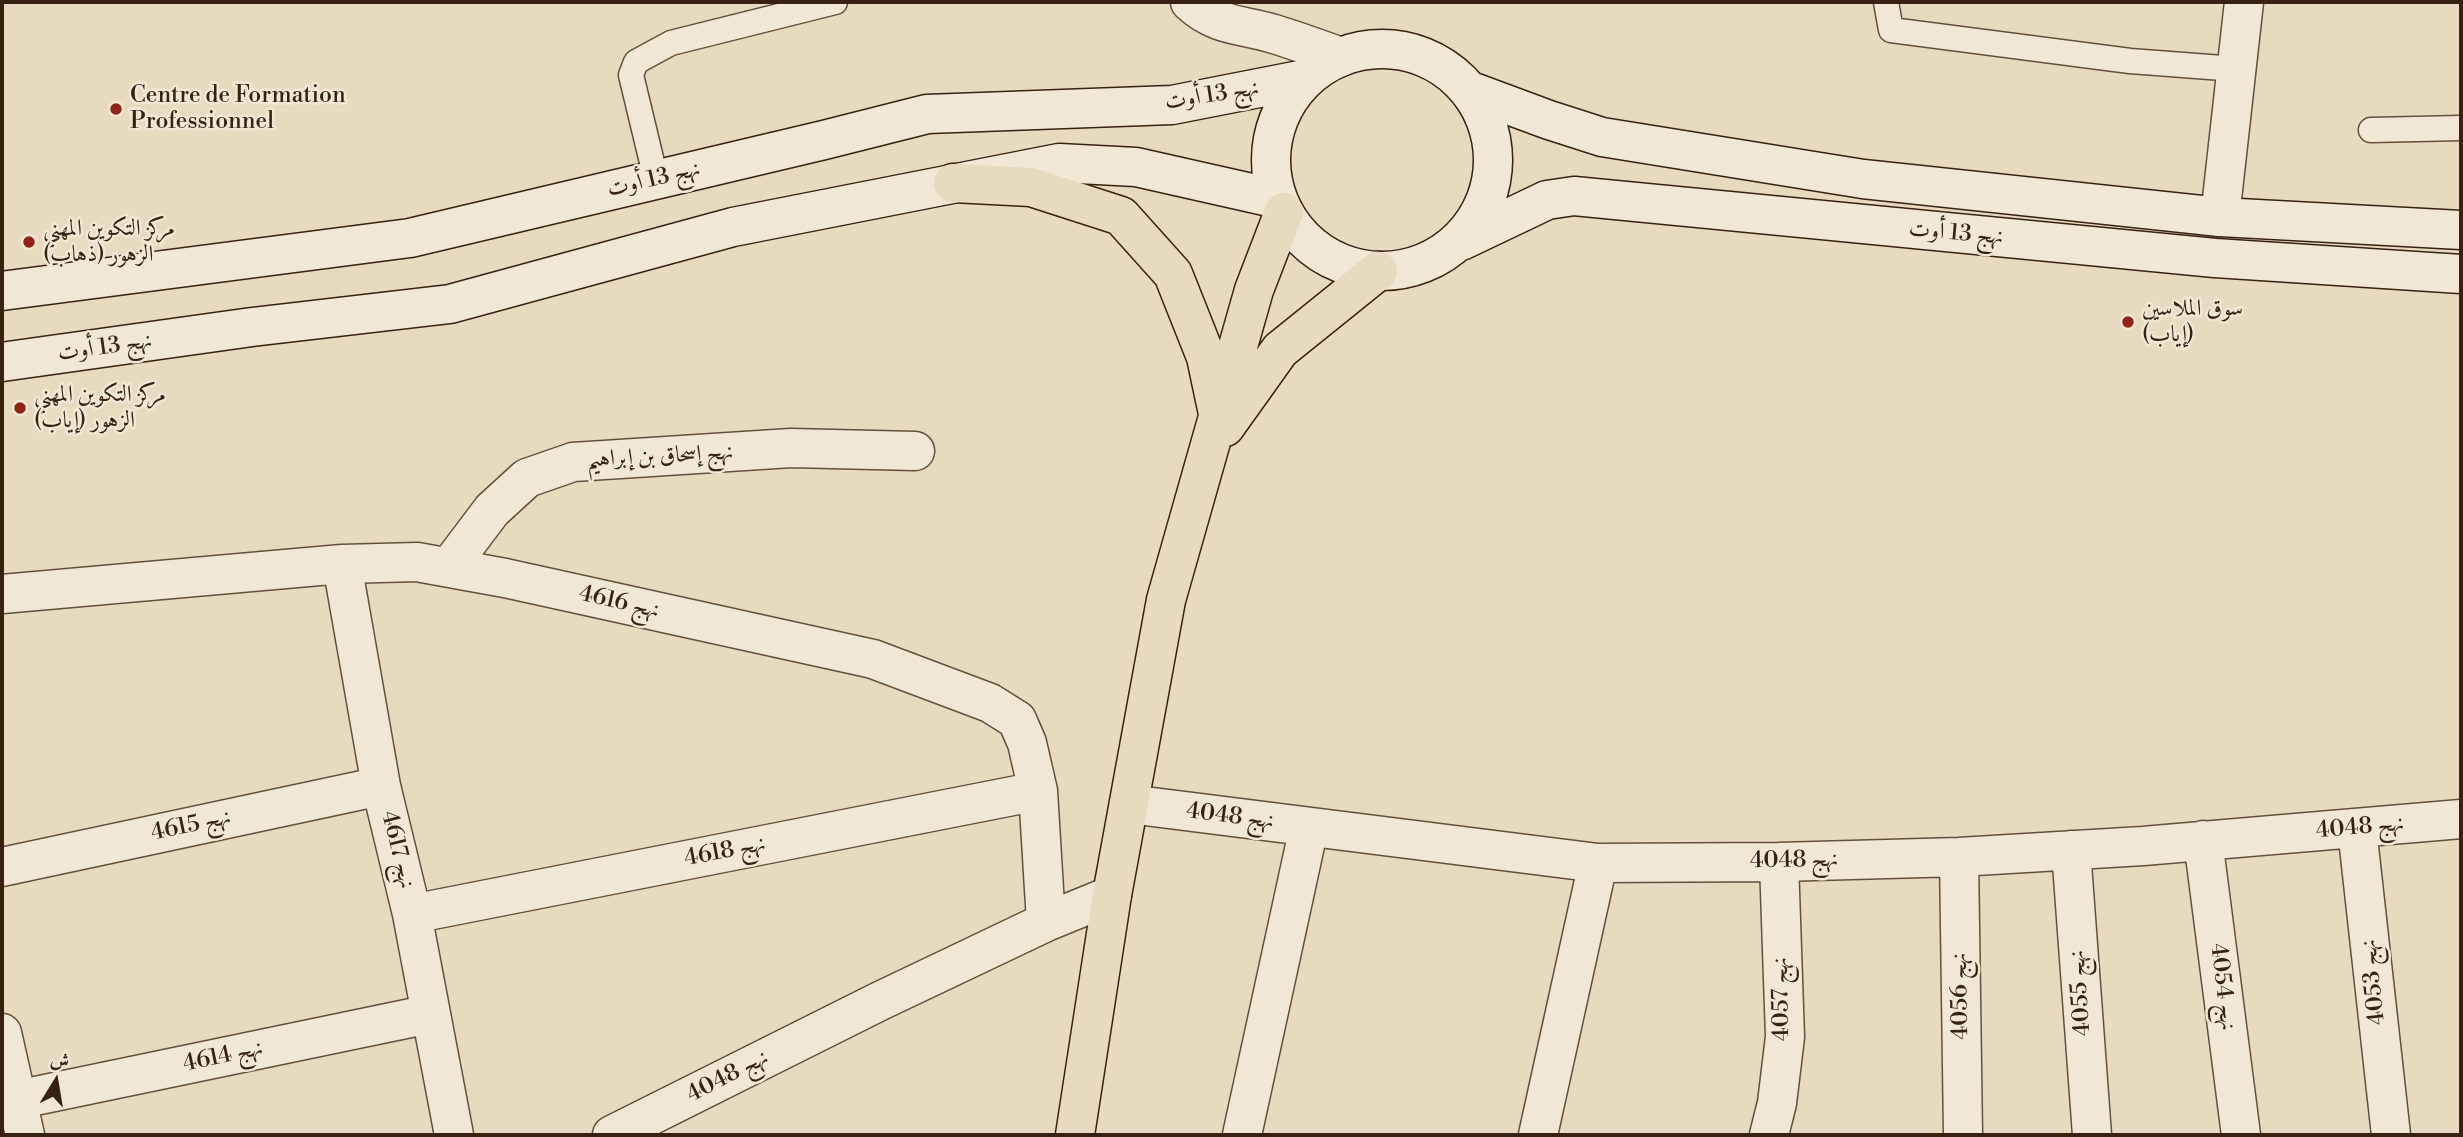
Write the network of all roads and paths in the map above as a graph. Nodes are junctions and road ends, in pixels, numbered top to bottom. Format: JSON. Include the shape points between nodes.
{"nodes":[{"id":1,"x":835,"y":2,"type":"edge"},
{"id":2,"x":1190,"y":2,"type":"edge"},
{"id":3,"x":1886,"y":2,"type":"edge"},
{"id":4,"x":2244,"y":2,"type":"edge"},
{"id":5,"x":1341,"y":57,"type":"junction"},
{"id":6,"x":2236,"y":69,"type":"junction"},
{"id":7,"x":1305,"y":79,"type":"junction"},
{"id":8,"x":1468,"y":90,"type":"junction"},
{"id":9,"x":2461,"y":128,"type":"edge"},
{"id":10,"x":2371,"y":130,"type":"dead end"},
{"id":11,"x":656,"y":179,"type":"junction"},
{"id":12,"x":953,"y":183,"type":"junction"},
{"id":13,"x":1281,"y":206,"type":"junction"},
{"id":14,"x":2220,"y":217,"type":"junction"},
{"id":15,"x":2461,"y":230,"type":"edge"},
{"id":16,"x":1461,"y":241,"type":"junction"},
{"id":17,"x":1378,"y":271,"type":"junction"},
{"id":18,"x":2461,"y":274,"type":"edge"},
{"id":19,"x":2,"y":292,"type":"edge"},
{"id":20,"x":2,"y":362,"type":"edge"},
{"id":21,"x":1214,"y":432,"type":"junction"},
{"id":22,"x":915,"y":451,"type":"dead end"},
{"id":23,"x":342,"y":564,"type":"junction"},
{"id":24,"x":449,"y":567,"type":"junction"},
{"id":25,"x":2,"y":594,"type":"edge"},
{"id":26,"x":381,"y":786,"type":"junction"},
{"id":27,"x":1038,"y":791,"type":"junction"},
{"id":28,"x":1129,"y":804,"type":"junction"},
{"id":29,"x":2461,"y":819,"type":"edge"},
{"id":30,"x":1309,"y":827,"type":"junction"},
{"id":31,"x":2357,"y":829,"type":"junction"},
{"id":32,"x":2203,"y":840,"type":"junction"},
{"id":33,"x":2071,"y":850,"type":"junction"},
{"id":34,"x":1959,"y":857,"type":"junction"},
{"id":35,"x":1779,"y":862,"type":"junction"},
{"id":36,"x":1598,"y":863,"type":"junction"},
{"id":37,"x":2,"y":867,"type":"edge"},
{"id":38,"x":1112,"y":895,"type":"junction"},
{"id":39,"x":412,"y":914,"type":"junction"},
{"id":40,"x":1046,"y":922,"type":"junction"},
{"id":41,"x":430,"y":1014,"type":"junction"},
{"id":42,"x":2,"y":1033,"type":"edge"},
{"id":43,"x":20,"y":1117,"type":"edge"},
{"id":44,"x":454,"y":1135,"type":"edge"},
{"id":45,"x":612,"y":1135,"type":"edge"},
{"id":46,"x":1075,"y":1135,"type":"edge"},
{"id":47,"x":1242,"y":1135,"type":"edge"},
{"id":48,"x":1538,"y":1135,"type":"edge"},
{"id":49,"x":1769,"y":1135,"type":"edge"},
{"id":50,"x":1963,"y":1135,"type":"edge"},
{"id":51,"x":2092,"y":1135,"type":"edge"},
{"id":52,"x":2241,"y":1135,"type":"edge"},
{"id":53,"x":2391,"y":1135,"type":"edge"}],
"edges":[{"from":1,"to":11,"type":"lane","via":[[671,43],[636,62],[631,75]]},
{"from":2,"to":5,"type":"street","via":[[1202,13],[1237,27],[1271,33]]},
{"from":3,"to":6,"type":"lane","via":[[1891,30],[2130,61]]},
{"from":4,"to":6,"type":"street"},
{"from":5,"to":7,"type":"street"},
{"from":5,"to":8,"type":"street","via":[[1375,49],[1410,52],[1443,66]]},
{"from":6,"to":14,"type":"street"},
{"from":7,"to":11,"type":"street","name":"نهج 13 أوت","via":[[1172,105],[927,114]]},
{"from":7,"to":13,"type":"street","via":[[1285,105],[1273,135],[1271,167]]},
{"from":8,"to":14,"type":"street","name":"نهج 13 أوت","via":[[1602,137],[1698,154],[1863,179]]},
{"from":8,"to":16,"type":"street","via":[[1486,118],[1494,150],[1492,183],[1480,214]]},
{"from":9,"to":10,"type":"lane"},
{"from":11,"to":19,"type":"street","name":"نهج 13 أوت","via":[[410,238]]},
{"from":12,"to":13,"type":"street","name":"نهج 13 أوت","via":[[1059,163],[1123,166],[1198,179]]},
{"from":12,"to":20,"type":"street","name":"نهج 13 أوت","via":[[733,227],[450,304]]},
{"from":12,"to":21,"type":"highway","via":[[1031,187],[1121,216],[1173,274],[1206,357]]},
{"from":13,"to":17,"type":"street","via":[[1301,236],[1323,254],[1350,267]]},
{"from":13,"to":21,"type":"highway"},
{"from":14,"to":15,"type":"street","name":"نهج 13 أوت"},
{"from":16,"to":17,"type":"street","via":[[1408,269]]},
{"from":16,"to":18,"type":"street","name":"نهج 13 أوت","via":[[1547,200],[1574,196],[2201,257]]},
{"from":17,"to":21,"type":"highway","via":[[1280,350]]},
{"from":21,"to":28,"type":"highway","via":[[1166,600]]},
{"from":22,"to":24,"type":"street","name":"نهج إسحاق بن إبراهيم","via":[[791,448],[573,462],[527,478],[492,510]]},
{"from":23,"to":24,"type":"street","name":"نهج 4616","via":[[417,562]]},
{"from":23,"to":25,"type":"street","name":"نهج 4616"},
{"from":23,"to":26,"type":"street","name":"نهج 4617"},
{"from":24,"to":27,"type":"street","name":"نهج 4616","via":[[873,659],[990,703],[1017,720]]},
{"from":26,"to":37,"type":"street","name":"نهج 4615"},
{"from":26,"to":39,"type":"street","name":"نهج 4617"},
{"from":27,"to":39,"type":"street","name":"نهج 4618"},
{"from":27,"to":40,"type":"street","name":"نهج 4616"},
{"from":28,"to":30,"type":"street","name":"نهج 4048"},
{"from":28,"to":38,"type":"highway"},
{"from":29,"to":31,"type":"street","name":"نهج 4048"},
{"from":30,"to":36,"type":"street","name":"نهج 4048"},
{"from":30,"to":47,"type":"street"},
{"from":31,"to":32,"type":"street","name":"نهج 4048"},
{"from":31,"to":53,"type":"street","name":"نهج 4053"},
{"from":32,"to":33,"type":"street","name":"نهج 4048"},
{"from":32,"to":52,"type":"street","name":"نهج 4054"},
{"from":33,"to":34,"type":"street","name":"نهج 4048"},
{"from":33,"to":51,"type":"street","name":"نهج 4055"},
{"from":34,"to":35,"type":"street","name":"نهج 4048"},
{"from":34,"to":50,"type":"street","name":"نهج 4056"},
{"from":35,"to":36,"type":"street","name":"نهج 4048"},
{"from":35,"to":49,"type":"street","name":"نهج 4057","via":[[1785,1037]]},
{"from":36,"to":48,"type":"street"},
{"from":38,"to":40,"type":"street","name":"نهج 4048"},
{"from":38,"to":46,"type":"highway"},
{"from":39,"to":41,"type":"street","name":"نهج 4617"},
{"from":40,"to":45,"type":"street","name":"نهج 4048"},
{"from":41,"to":43,"type":"street","name":"نهج 4614"},
{"from":41,"to":44,"type":"street","name":"نهج 4617"},
{"from":42,"to":43,"type":"street"}]}
